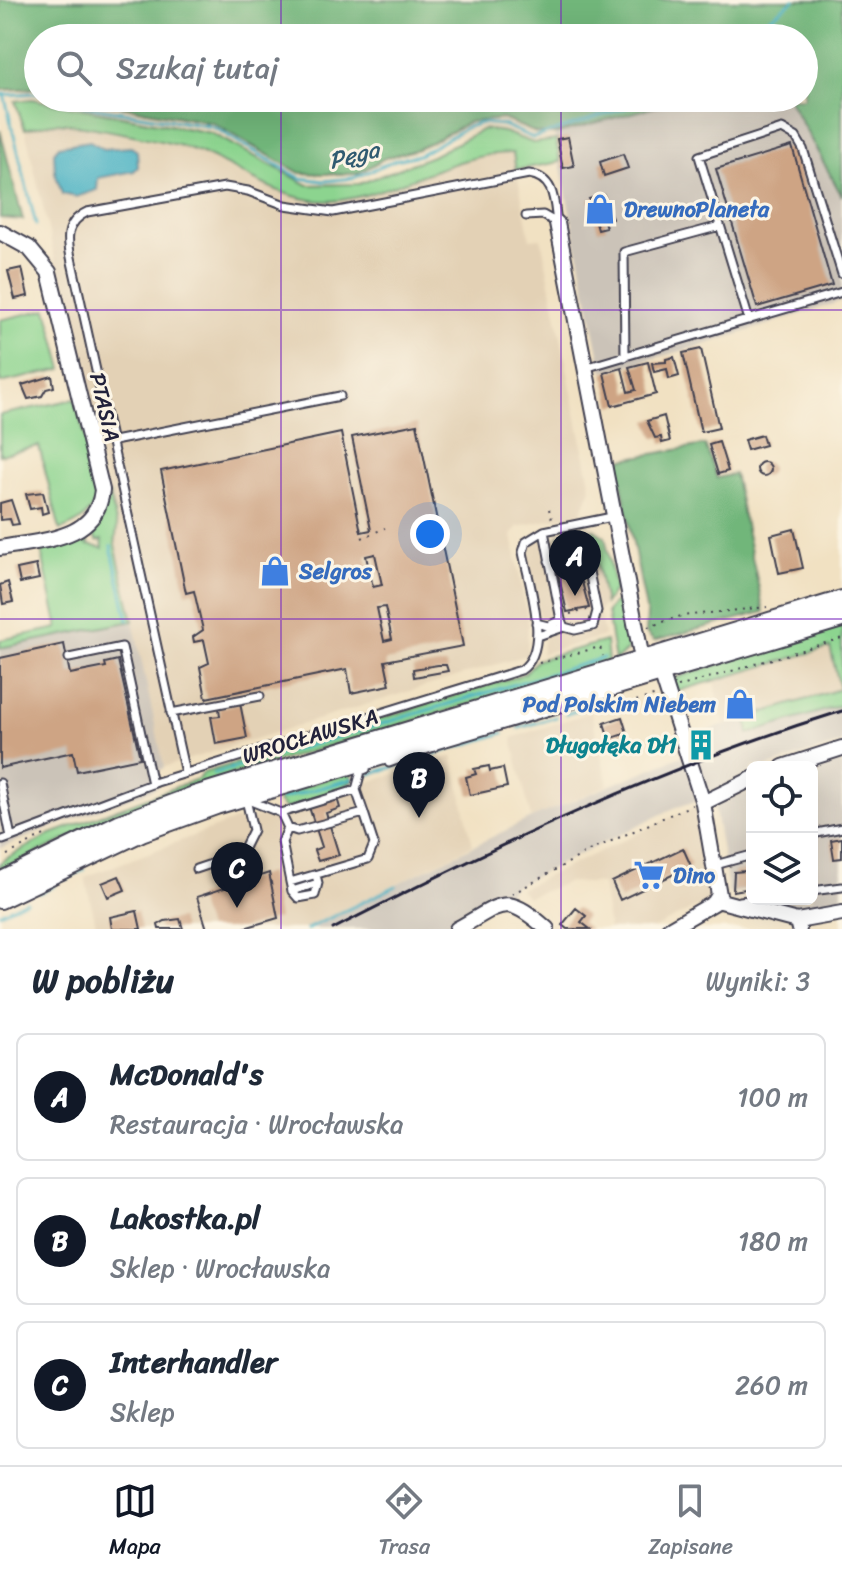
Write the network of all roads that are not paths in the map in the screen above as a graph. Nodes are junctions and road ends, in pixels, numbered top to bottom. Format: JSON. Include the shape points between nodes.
{"nodes":[{"id":1,"x":526,"y":216,"type":"dead end"},
{"id":2,"x":557,"y":223,"type":"junction"},
{"id":3,"x":720,"y":226,"type":"junction"},
{"id":4,"x":0,"y":232,"type":"edge"},
{"id":5,"x":842,"y":274,"type":"edge"},
{"id":6,"x":842,"y":292,"type":"edge"},
{"id":7,"x":749,"y":320,"type":"junction"},
{"id":8,"x":625,"y":357,"type":"junction"},
{"id":9,"x":583,"y":368,"type":"junction"},
{"id":10,"x":340,"y":396,"type":"dead end"},
{"id":11,"x":114,"y":441,"type":"junction"},
{"id":12,"x":612,"y":517,"type":"junction"},
{"id":13,"x":544,"y":531,"type":"junction"},
{"id":14,"x":0,"y":548,"type":"edge"},
{"id":15,"x":549,"y":561,"type":"junction"},
{"id":16,"x":842,"y":600,"type":"edge"},
{"id":17,"x":842,"y":618,"type":"edge"},
{"id":18,"x":536,"y":623,"type":"junction"},
{"id":19,"x":562,"y":624,"type":"junction"},
{"id":20,"x":538,"y":636,"type":"junction"},
{"id":21,"x":69,"y":658,"type":"dead end"},
{"id":22,"x":642,"y":659,"type":"junction"},
{"id":23,"x":636,"y":680,"type":"junction"},
{"id":24,"x":664,"y":681,"type":"junction"},
{"id":25,"x":260,"y":696,"type":"dead end"},
{"id":26,"x":171,"y":713,"type":"junction"},
{"id":27,"x":446,"y":738,"type":"junction"},
{"id":28,"x":842,"y":748,"type":"edge"},
{"id":29,"x":802,"y":761,"type":"edge"},
{"id":30,"x":185,"y":773,"type":"junction"},
{"id":31,"x":746,"y":782,"type":"edge"},
{"id":32,"x":0,"y":783,"type":"edge"},
{"id":33,"x":152,"y":784,"type":"junction"},
{"id":34,"x":356,"y":790,"type":"junction"},
{"id":35,"x":703,"y":803,"type":"junction"},
{"id":36,"x":247,"y":804,"type":"junction"},
{"id":37,"x":216,"y":805,"type":"junction"},
{"id":38,"x":281,"y":813,"type":"junction"},
{"id":39,"x":364,"y":813,"type":"junction"},
{"id":40,"x":288,"y":828,"type":"junction"},
{"id":41,"x":842,"y":828,"type":"edge"},
{"id":42,"x":817,"y":833,"type":"edge"},
{"id":43,"x":746,"y":857,"type":"edge"},
{"id":44,"x":715,"y":865,"type":"junction"},
{"id":45,"x":196,"y":869,"type":"dead end"},
{"id":46,"x":317,"y":879,"type":"junction"},
{"id":47,"x":0,"y":882,"type":"edge"},
{"id":48,"x":291,"y":887,"type":"junction"},
{"id":49,"x":842,"y":887,"type":"edge"},
{"id":50,"x":818,"y":890,"type":"edge"},
{"id":51,"x":0,"y":899,"type":"edge"},
{"id":52,"x":746,"y":900,"type":"edge"},
{"id":53,"x":721,"y":901,"type":"junction"},
{"id":54,"x":842,"y":913,"type":"edge"},
{"id":55,"x":798,"y":925,"type":"edge"},
{"id":56,"x":457,"y":929,"type":"edge"},
{"id":57,"x":547,"y":929,"type":"edge"},
{"id":58,"x":669,"y":929,"type":"edge"}],
"edges":[{"from":1,"to":2,"type":"lane","via":[[543,215]]},
{"from":2,"to":9,"type":"street"},
{"from":2,"to":11,"type":"lane","via":[[550,186],[529,174],[333,212],[285,205],[225,187],[78,216],[67,238]]},
{"from":3,"to":5,"type":"lane","via":[[699,156],[782,129],[803,149]]},
{"from":3,"to":7,"type":"lane"},
{"from":3,"to":8,"type":"lane","via":[[624,252]]},
{"from":4,"to":14,"type":"street","name":"PTASIA","via":[[29,248],[49,272],[102,490],[97,513],[78,531]]},
{"from":6,"to":7,"type":"lane"},
{"from":7,"to":8,"type":"lane"},
{"from":8,"to":9,"type":"lane"},
{"from":9,"to":12,"type":"street"},
{"from":10,"to":11,"type":"lane"},
{"from":11,"to":26,"type":"lane"},
{"from":12,"to":13,"type":"lane"},
{"from":12,"to":22,"type":"street"},
{"from":13,"to":15,"type":"lane"},
{"from":13,"to":18,"type":"lane","via":[[526,542],[523,552]]},
{"from":15,"to":19,"type":"lane"},
{"from":15,"to":19,"type":"lane","via":[[580,554],[587,559],[597,618],[593,626],[575,630]]},
{"from":16,"to":22,"type":"main road","name":"WROCŁAWSKA"},
{"from":17,"to":24,"type":"main road","name":"WROCŁAWSKA"},
{"from":18,"to":19,"type":"lane"},
{"from":18,"to":20,"type":"lane"},
{"from":19,"to":20,"type":"lane"},
{"from":20,"to":30,"type":"lane","via":[[534,658],[513,673]]},
{"from":21,"to":33,"type":"lane","via":[[122,647]]},
{"from":22,"to":23,"type":"street"},
{"from":22,"to":24,"type":"street"},
{"from":22,"to":47,"type":"main road","name":"WROCŁAWSKA","via":[[194,796],[119,824]]},
{"from":23,"to":24,"type":"main road","name":"WROCŁAWSKA"},
{"from":23,"to":27,"type":"main road","name":"WROCŁAWSKA"},
{"from":24,"to":35,"type":"street"},
{"from":25,"to":26,"type":"lane"},
{"from":26,"to":30,"type":"lane"},
{"from":27,"to":34,"type":"lane","via":[[427,752],[361,771]]},
{"from":27,"to":37,"type":"main road","name":"WROCŁAWSKA"},
{"from":28,"to":29,"type":"street"},
{"from":30,"to":33,"type":"lane"},
{"from":31,"to":35,"type":"street"},
{"from":32,"to":33,"type":"lane","via":[[7,838]]},
{"from":34,"to":38,"type":"lane"},
{"from":34,"to":39,"type":"lane"},
{"from":35,"to":44,"type":"street"},
{"from":36,"to":37,"type":"lane","via":[[228,809]]},
{"from":36,"to":38,"type":"lane","via":[[257,801]]},
{"from":36,"to":45,"type":"lane","via":[[253,830],[241,854]]},
{"from":37,"to":51,"type":"main road","name":"WROCŁAWSKA","via":[[141,832]]},
{"from":38,"to":40,"type":"lane"},
{"from":39,"to":40,"type":"lane","via":[[305,830]]},
{"from":39,"to":46,"type":"lane","via":[[374,844],[368,859]]},
{"from":40,"to":48,"type":"lane","via":[[282,842]]},
{"from":41,"to":42,"type":"lane"},
{"from":43,"to":44,"type":"lane"},
{"from":44,"to":53,"type":"street"},
{"from":46,"to":48,"type":"lane"},
{"from":46,"to":48,"type":"lane","via":[[315,895],[298,898]]},
{"from":49,"to":50,"type":"lane"},
{"from":52,"to":53,"type":"lane"},
{"from":53,"to":55,"type":"street"},
{"from":53,"to":58,"type":"street"},
{"from":54,"to":55,"type":"street"},
{"from":56,"to":57,"type":"street","via":[[503,904],[522,907]]}]}
